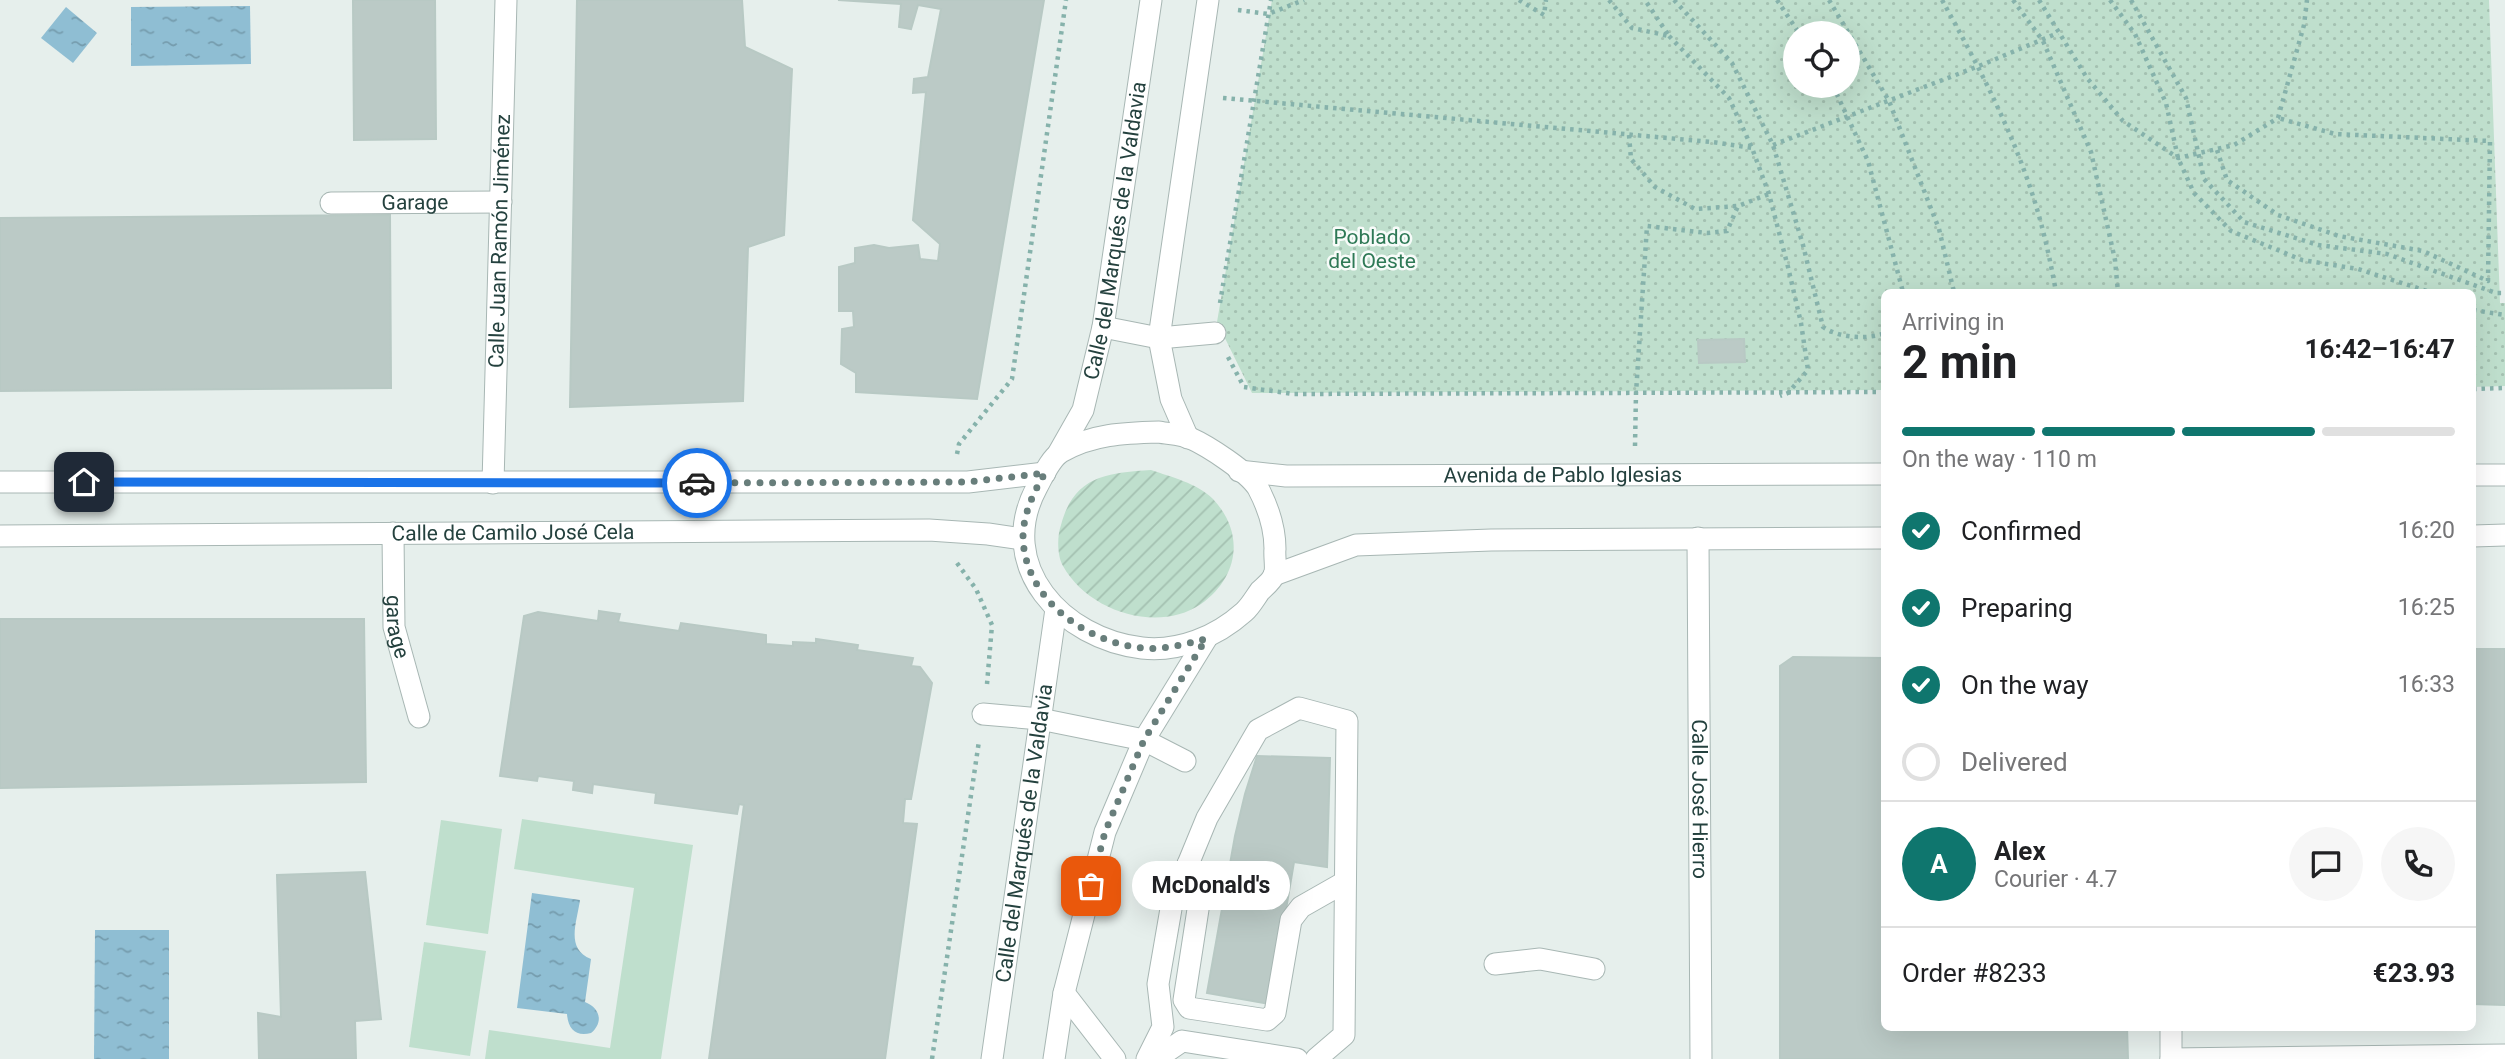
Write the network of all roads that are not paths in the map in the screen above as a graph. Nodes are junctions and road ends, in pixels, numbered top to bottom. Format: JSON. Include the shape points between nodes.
{"nodes":[{"id":1,"x":506,"y":0,"type":"edge"},
{"id":2,"x":1151,"y":0,"type":"edge"},
{"id":3,"x":1208,"y":3,"type":"edge"},
{"id":4,"x":500,"y":202,"type":"junction"},
{"id":5,"x":331,"y":203,"type":"dead end"},
{"id":6,"x":1103,"y":327,"type":"junction"},
{"id":7,"x":1215,"y":333,"type":"road end"},
{"id":8,"x":1159,"y":338,"type":"junction"},
{"id":9,"x":1188,"y":438,"type":"junction"},
{"id":10,"x":1058,"y":454,"type":"junction"},
{"id":11,"x":1239,"y":471,"type":"junction"},
{"id":12,"x":1045,"y":473,"type":"junction"},
{"id":13,"x":1881,"y":474,"type":"edge"},
{"id":14,"x":2476,"y":475,"type":"edge"},
{"id":15,"x":2505,"y":475,"type":"edge"},
{"id":16,"x":0,"y":482,"type":"edge"},
{"id":17,"x":493,"y":483,"type":"junction"},
{"id":18,"x":393,"y":533,"type":"junction"},
{"id":19,"x":2505,"y":535,"type":"edge"},
{"id":20,"x":0,"y":536,"type":"edge"},
{"id":21,"x":2476,"y":536,"type":"edge"},
{"id":22,"x":1698,"y":538,"type":"junction"},
{"id":23,"x":1881,"y":538,"type":"edge"},
{"id":24,"x":1023,"y":539,"type":"junction"},
{"id":25,"x":1274,"y":575,"type":"junction"},
{"id":26,"x":1056,"y":609,"type":"junction"},
{"id":27,"x":1206,"y":639,"type":"junction"},
{"id":28,"x":983,"y":714,"type":"road end"},
{"id":29,"x":419,"y":717,"type":"dead end"},
{"id":30,"x":1040,"y":719,"type":"junction"},
{"id":31,"x":1144,"y":740,"type":"junction"},
{"id":32,"x":1185,"y":761,"type":"dead end"},
{"id":33,"x":1188,"y":864,"type":"junction"},
{"id":34,"x":1345,"y":882,"type":"junction"},
{"id":35,"x":1495,"y":964,"type":"dead end"},
{"id":36,"x":1594,"y":969,"type":"dead end"},
{"id":37,"x":1064,"y":993,"type":"junction"},
{"id":38,"x":2171,"y":1031,"type":"edge"},
{"id":39,"x":2505,"y":1055,"type":"edge"},
{"id":40,"x":992,"y":1059,"type":"edge"},
{"id":41,"x":1054,"y":1059,"type":"edge"},
{"id":42,"x":1115,"y":1059,"type":"edge"},
{"id":43,"x":1147,"y":1059,"type":"edge"},
{"id":44,"x":1156,"y":1059,"type":"edge"},
{"id":45,"x":1297,"y":1059,"type":"edge"},
{"id":46,"x":1316,"y":1059,"type":"edge"},
{"id":47,"x":1702,"y":1059,"type":"edge"},
{"id":48,"x":2171,"y":1059,"type":"edge"}],
"edges":[{"from":1,"to":4,"type":"street","name":"Calle Juan Ramón Jiménez"},
{"from":2,"to":6,"type":"street","name":"Calle del Marqués de la Valdavia"},
{"from":3,"to":8,"type":"street"},
{"from":4,"to":5,"type":"street","name":"Garage"},
{"from":4,"to":17,"type":"street","name":"Calle Juan Ramón Jiménez"},
{"from":6,"to":8,"type":"street"},
{"from":6,"to":10,"type":"street","name":"Calle del Marqués de la Valdavia","via":[[1083,410]]},
{"from":7,"to":8,"type":"street"},
{"from":8,"to":9,"type":"street","via":[[1171,399]]},
{"from":9,"to":10,"type":"street","via":[[1158,432],[1113,433]]},
{"from":9,"to":11,"type":"street"},
{"from":10,"to":12,"type":"street"},
{"from":11,"to":13,"type":"street","name":"Avenida de Pablo Iglesias","via":[[1286,476]]},
{"from":11,"to":25,"type":"street","via":[[1257,487],[1275,530]]},
{"from":12,"to":17,"type":"street","via":[[951,482]]},
{"from":12,"to":24,"type":"street","via":[[1033,495]]},
{"from":14,"to":15,"type":"street"},
{"from":16,"to":17,"type":"street"},
{"from":18,"to":20,"type":"street","name":"Calle de Camilo José Cela"},
{"from":18,"to":24,"type":"street","name":"Calle de Camilo José Cela","via":[[952,532]]},
{"from":18,"to":29,"type":"street","name":"garage","via":[[394,627]]},
{"from":19,"to":21,"type":"street"},
{"from":22,"to":23,"type":"street"},
{"from":22,"to":25,"type":"street","via":[[1356,545]]},
{"from":22,"to":47,"type":"street","name":"Calle José Hierro"},
{"from":24,"to":26,"type":"street","via":[[1034,578]]},
{"from":25,"to":27,"type":"street","via":[[1245,612]]},
{"from":26,"to":27,"type":"street","via":[[1098,637],[1122,644],[1167,647]]},
{"from":26,"to":30,"type":"street","name":"Calle del Marqués de la Valdavia"},
{"from":27,"to":31,"type":"street"},
{"from":28,"to":30,"type":"street"},
{"from":30,"to":31,"type":"street"},
{"from":30,"to":40,"type":"street","name":"Calle del Marqués de la Valdavia"},
{"from":31,"to":32,"type":"street"},
{"from":31,"to":37,"type":"street","via":[[1105,832]]},
{"from":33,"to":34,"type":"street","via":[[1199,903],[1184,1000],[1189,1009],[1267,1020],[1275,1013],[1290,920],[1301,907]]},
{"from":33,"to":34,"type":"street","via":[[1207,818],[1258,730],[1299,708],[1347,721]]},
{"from":33,"to":43,"type":"street","via":[[1172,903],[1158,984],[1163,1027]]},
{"from":34,"to":46,"type":"street","via":[[1344,1035]]},
{"from":35,"to":36,"type":"street","via":[[1540,959]]},
{"from":37,"to":41,"type":"street"},
{"from":37,"to":42,"type":"street"},
{"from":38,"to":48,"type":"street"},
{"from":39,"to":48,"type":"street"},
{"from":44,"to":45,"type":"street","via":[[1182,1041]]}]}
